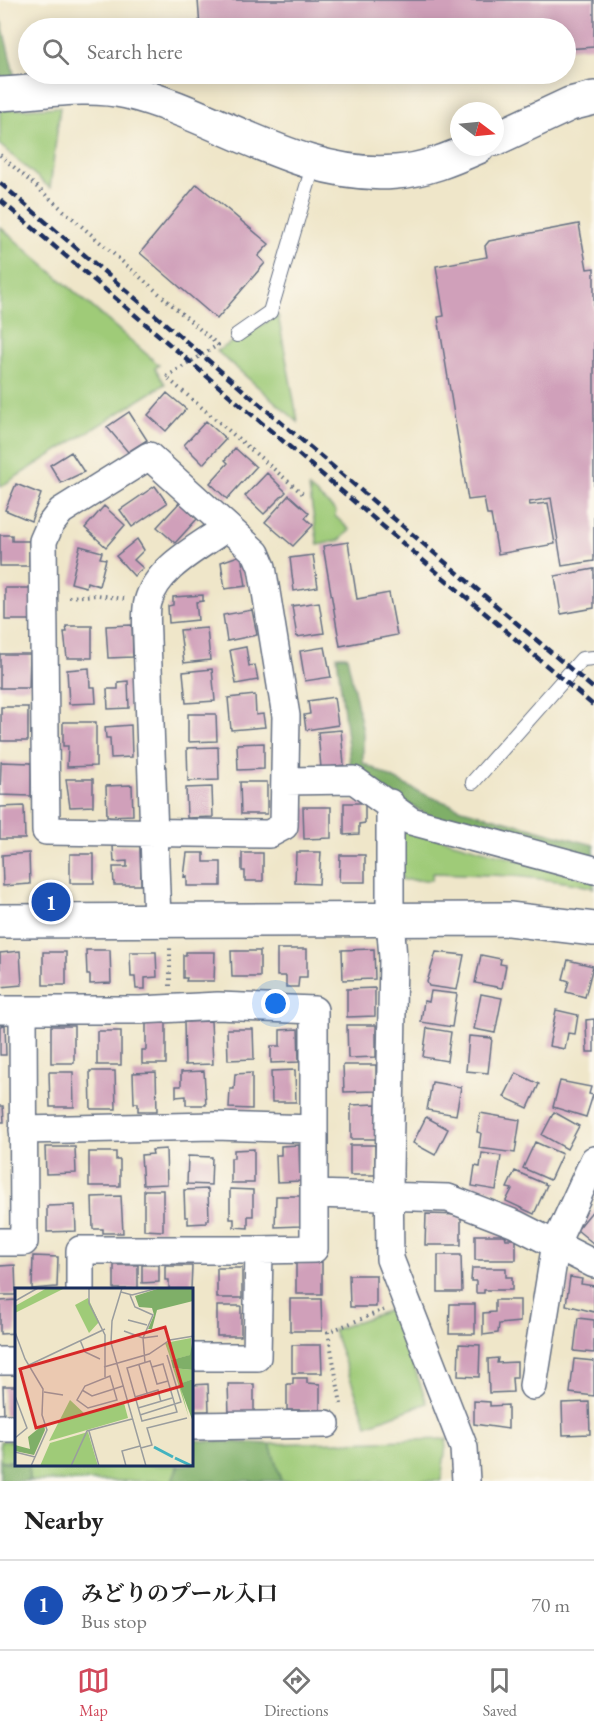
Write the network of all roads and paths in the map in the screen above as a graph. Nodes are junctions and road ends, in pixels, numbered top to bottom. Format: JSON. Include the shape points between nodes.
{"nodes":[{"id":1,"x":0,"y":94,"type":"edge"},
{"id":2,"x":594,"y":98,"type":"edge"},
{"id":3,"x":504,"y":135,"type":"edge"},
{"id":4,"x":0,"y":155,"type":"edge"},
{"id":5,"x":458,"y":156,"type":"edge"},
{"id":6,"x":314,"y":162,"type":"junction"},
{"id":7,"x":237,"y":335,"type":"dead end"},
{"id":8,"x":303,"y":494,"type":"dead end"},
{"id":9,"x":227,"y":527,"type":"junction"},
{"id":10,"x":44,"y":598,"type":"junction"},
{"id":11,"x":148,"y":603,"type":"junction"},
{"id":12,"x":594,"y":658,"type":"edge"},
{"id":13,"x":285,"y":781,"type":"junction"},
{"id":14,"x":473,"y":782,"type":"dead end"},
{"id":15,"x":390,"y":803,"type":"junction"},
{"id":16,"x":156,"y":832,"type":"junction"},
{"id":17,"x":594,"y":870,"type":"edge"},
{"id":18,"x":390,"y":919,"type":"junction"},
{"id":19,"x":0,"y":921,"type":"edge"},
{"id":20,"x":594,"y":929,"type":"edge"},
{"id":21,"x":163,"y":931,"type":"junction"},
{"id":22,"x":170,"y":1008,"type":"junction"},
{"id":23,"x":11,"y":1010,"type":"edge"},
{"id":24,"x":314,"y":1129,"type":"junction"},
{"id":25,"x":23,"y":1130,"type":"junction"},
{"id":26,"x":594,"y":1160,"type":"edge"},
{"id":27,"x":314,"y":1194,"type":"junction"},
{"id":28,"x":389,"y":1195,"type":"junction"},
{"id":29,"x":0,"y":1242,"type":"edge"},
{"id":30,"x":556,"y":1243,"type":"junction"},
{"id":31,"x":259,"y":1250,"type":"junction"},
{"id":32,"x":594,"y":1264,"type":"edge"},
{"id":33,"x":80,"y":1288,"type":"edge"},
{"id":34,"x":408,"y":1301,"type":"junction"},
{"id":35,"x":194,"y":1357,"type":"edge"},
{"id":36,"x":533,"y":1386,"type":"dead end"},
{"id":37,"x":326,"y":1424,"type":"joint"},
{"id":38,"x":194,"y":1426,"type":"edge"},
{"id":39,"x":466,"y":1481,"type":"edge"}],
"edges":[{"from":1,"to":6,"type":"street","via":[[118,90]]},
{"from":2,"to":3,"type":"street","via":[[570,104]]},
{"from":4,"to":8,"type":"path","via":[[218,345],[166,377]]},
{"from":5,"to":6,"type":"street","via":[[396,172],[366,172]]},
{"from":6,"to":7,"type":"lane","via":[[270,312]]},
{"from":9,"to":10,"type":"street","via":[[149,456],[61,511],[50,525],[44,541]]},
{"from":9,"to":11,"type":"street","via":[[166,571]]},
{"from":9,"to":13,"type":"street","via":[[256,553],[262,567],[285,716]]},
{"from":10,"to":11,"type":"path","via":[[98,595]]},
{"from":10,"to":16,"type":"street","via":[[46,831]]},
{"from":11,"to":16,"type":"street"},
{"from":12,"to":14,"type":"lane","via":[[582,659]]},
{"from":13,"to":15,"type":"street","via":[[354,780]]},
{"from":13,"to":16,"type":"street","via":[[284,826],[269,834]]},
{"from":15,"to":17,"type":"street","via":[[411,821]]},
{"from":15,"to":18,"type":"street"},
{"from":16,"to":21,"type":"street"},
{"from":18,"to":20,"type":"street","via":[[509,920]]},
{"from":18,"to":21,"type":"street"},
{"from":18,"to":28,"type":"street","via":[[393,958]]},
{"from":19,"to":21,"type":"street"},
{"from":21,"to":22,"type":"path"},
{"from":22,"to":23,"type":"street"},
{"from":22,"to":24,"type":"street","via":[[314,1010]]},
{"from":23,"to":25,"type":"street"},
{"from":24,"to":25,"type":"street","via":[[215,1126]]},
{"from":24,"to":27,"type":"street"},
{"from":25,"to":29,"type":"street","via":[[24,1242]]},
{"from":26,"to":30,"type":"street"},
{"from":27,"to":28,"type":"street"},
{"from":27,"to":31,"type":"street","via":[[314,1249]]},
{"from":28,"to":30,"type":"street","via":[[448,1198]]},
{"from":28,"to":34,"type":"street","via":[[390,1259]]},
{"from":30,"to":32,"type":"street"},
{"from":30,"to":36,"type":"street"},
{"from":31,"to":33,"type":"street","via":[[80,1250]]},
{"from":31,"to":35,"type":"street","via":[[257,1357]]},
{"from":34,"to":37,"type":"path","via":[[328,1332],[341,1411],[336,1423]]},
{"from":34,"to":39,"type":"street","via":[[464,1448]]},
{"from":37,"to":38,"type":"street"}]}
